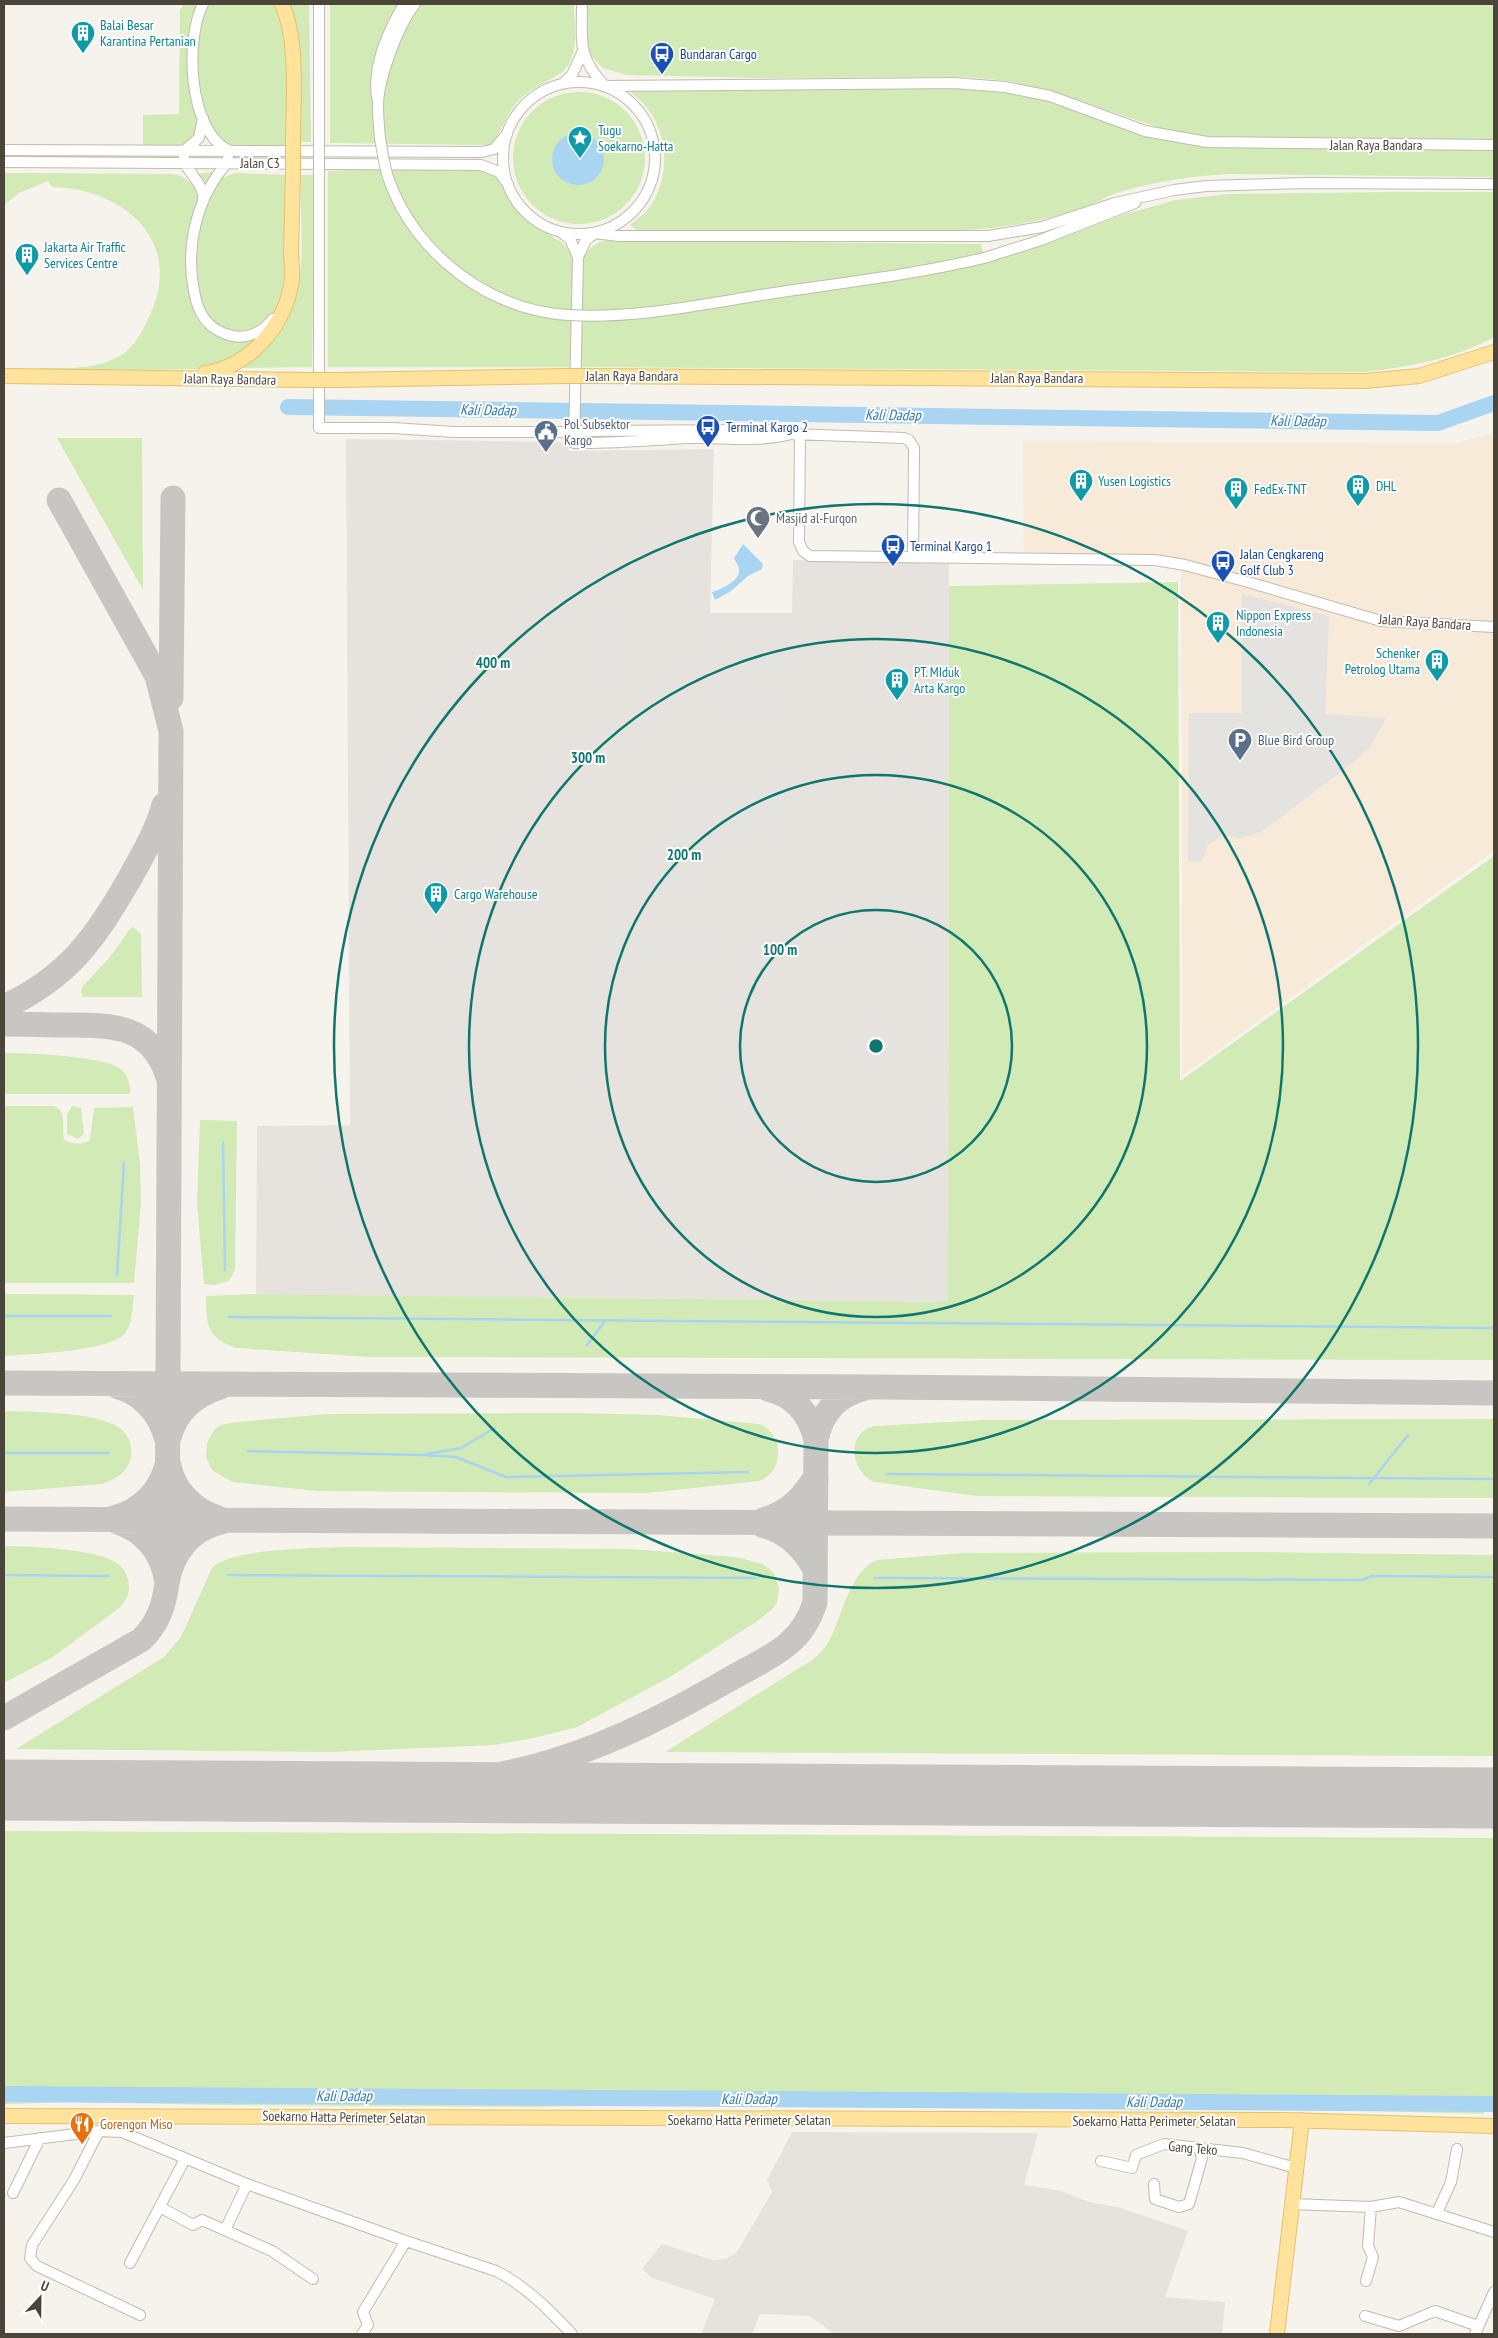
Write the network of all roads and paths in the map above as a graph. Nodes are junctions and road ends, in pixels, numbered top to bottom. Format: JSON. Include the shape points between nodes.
{"nodes":[{"id":1,"x":203,"y":4,"type":"edge"},
{"id":2,"x":276,"y":4,"type":"edge"},
{"id":3,"x":282,"y":4,"type":"edge"},
{"id":4,"x":319,"y":4,"type":"edge"},
{"id":5,"x":404,"y":4,"type":"edge"},
{"id":6,"x":415,"y":4,"type":"edge"},
{"id":7,"x":582,"y":4,"type":"edge"},
{"id":8,"x":292,"y":51,"type":"junction"},
{"id":9,"x":582,"y":53,"type":"junction"},
{"id":10,"x":562,"y":84,"type":"junction"},
{"id":11,"x":605,"y":86,"type":"junction"},
{"id":12,"x":378,"y":103,"type":"junction"},
{"id":13,"x":204,"y":117,"type":"junction"},
{"id":14,"x":507,"y":134,"type":"junction"},
{"id":15,"x":1494,"y":145,"type":"edge"},
{"id":16,"x":4,"y":150,"type":"edge"},
{"id":17,"x":228,"y":150,"type":"junction"},
{"id":18,"x":184,"y":151,"type":"junction"},
{"id":19,"x":4,"y":162,"type":"edge"},
{"id":20,"x":228,"y":162,"type":"junction"},
{"id":21,"x":184,"y":163,"type":"junction"},
{"id":22,"x":508,"y":184,"type":"junction"},
{"id":23,"x":1494,"y":184,"type":"edge"},
{"id":24,"x":1154,"y":194,"type":"junction"},
{"id":25,"x":203,"y":202,"type":"junction"},
{"id":26,"x":562,"y":233,"type":"junction"},
{"id":27,"x":595,"y":233,"type":"junction"},
{"id":28,"x":291,"y":254,"type":"junction"},
{"id":29,"x":578,"y":257,"type":"junction"},
{"id":30,"x":1494,"y":352,"type":"edge"},
{"id":31,"x":4,"y":376,"type":"edge"},
{"id":32,"x":159,"y":377,"type":"junction"},
{"id":33,"x":796,"y":434,"type":"junction"},
{"id":34,"x":574,"y":435,"type":"junction"},
{"id":35,"x":913,"y":558,"type":"junction"},
{"id":36,"x":1494,"y":627,"type":"edge"},
{"id":37,"x":4,"y":2116,"type":"edge"},
{"id":38,"x":1302,"y":2120,"type":"junction"},
{"id":39,"x":1494,"y":2126,"type":"edge"},
{"id":40,"x":99,"y":2131,"type":"junction"},
{"id":41,"x":40,"y":2138,"type":"junction"},
{"id":42,"x":4,"y":2143,"type":"edge"},
{"id":43,"x":1199,"y":2148,"type":"junction"},
{"id":44,"x":1457,"y":2149,"type":"dead end"},
{"id":45,"x":185,"y":2159,"type":"junction"},
{"id":46,"x":1101,"y":2161,"type":"dead end"},
{"id":47,"x":1296,"y":2168,"type":"junction"},
{"id":48,"x":247,"y":2184,"type":"junction"},
{"id":49,"x":1154,"y":2184,"type":"dead end"},
{"id":50,"x":13,"y":2193,"type":"dead end"},
{"id":51,"x":1292,"y":2204,"type":"junction"},
{"id":52,"x":160,"y":2207,"type":"junction"},
{"id":53,"x":1371,"y":2207,"type":"junction"},
{"id":54,"x":1437,"y":2213,"type":"junction"},
{"id":55,"x":226,"y":2230,"type":"junction"},
{"id":56,"x":1494,"y":2232,"type":"edge"},
{"id":57,"x":406,"y":2241,"type":"junction"},
{"id":58,"x":130,"y":2263,"type":"dead end"},
{"id":59,"x":313,"y":2278,"type":"dead end"},
{"id":60,"x":1366,"y":2281,"type":"dead end"},
{"id":61,"x":1494,"y":2292,"type":"edge"},
{"id":62,"x":140,"y":2315,"type":"dead end"},
{"id":63,"x":1365,"y":2316,"type":"dead end"},
{"id":64,"x":1477,"y":2330,"type":"edge"},
{"id":65,"x":362,"y":2334,"type":"edge"},
{"id":66,"x":572,"y":2334,"type":"edge"},
{"id":67,"x":1277,"y":2334,"type":"edge"}],
"edges":[{"from":1,"to":13,"type":"street","via":[[196,20],[191,54],[193,78]]},
{"from":2,"to":8,"type":"street"},
{"from":3,"to":8,"type":"main road"},
{"from":4,"to":34,"type":"street","bridge":true,"via":[[319,428]]},
{"from":5,"to":12,"type":"street","via":[[384,43],[375,84]]},
{"from":6,"to":12,"type":"street","via":[[404,18],[396,38]]},
{"from":7,"to":9,"type":"street"},
{"from":8,"to":28,"type":"main road","bridge":true},
{"from":9,"to":10,"type":"street","via":[[572,75]]},
{"from":9,"to":11,"type":"street"},
{"from":10,"to":11,"type":"street","via":[[580,82]]},
{"from":10,"to":14,"type":"street","via":[[530,100],[519,111]]},
{"from":11,"to":15,"type":"street","name":"Jalan Raya Bandara","via":[[986,84],[1050,96],[1145,131],[1207,142]]},
{"from":11,"to":27,"type":"street","via":[[624,96],[641,114],[654,141],[655,168],[648,190],[639,204],[613,226]]},
{"from":12,"to":24,"type":"street","bridge":true,"via":[[380,139],[388,179],[422,239],[437,256],[476,284],[508,301],[567,315],[639,313],[907,273],[984,258],[1045,238]]},
{"from":13,"to":17,"type":"street","via":[[213,137]]},
{"from":13,"to":18,"type":"street","via":[[198,138]]},
{"from":14,"to":17,"type":"street","name":"Jalan C3","via":[[494,149],[482,152]]},
{"from":14,"to":22,"type":"street","via":[[503,159]]},
{"from":16,"to":18,"type":"street","name":"Jalan C3"},
{"from":17,"to":18,"type":"street","name":"Jalan C3"},
{"from":17,"to":20,"type":"street"},
{"from":18,"to":21,"type":"street"},
{"from":19,"to":21,"type":"street","name":"Jalan C3"},
{"from":20,"to":21,"type":"street","name":"Jalan C3"},
{"from":20,"to":22,"type":"street","name":"Jalan C3","via":[[481,164],[499,172]]},
{"from":20,"to":25,"type":"street"},
{"from":21,"to":25,"type":"street","via":[[201,188]]},
{"from":22,"to":26,"type":"street","via":[[526,214]]},
{"from":23,"to":24,"type":"street","via":[[1206,186]]},
{"from":24,"to":27,"type":"street","via":[[1115,202],[1042,227],[988,236],[619,236]]},
{"from":25,"to":28,"type":"street","via":[[193,231],[190,268],[197,307],[215,329],[242,336],[252,335],[266,327],[282,302]]},
{"from":26,"to":27,"type":"street"},
{"from":26,"to":29,"type":"street","via":[[570,239]]},
{"from":27,"to":29,"type":"street","via":[[586,240]]},
{"from":28,"to":32,"type":"main road","via":[[292,278],[286,304],[269,335],[255,350],[218,370]]},
{"from":29,"to":34,"type":"street","name":"Jalan Raya Bandara"},
{"from":30,"to":32,"type":"main road","name":"Jalan Raya Bandara","bridge":true,"via":[[1419,376],[1365,381],[587,376],[309,380]]},
{"from":31,"to":32,"type":"main road","name":"Jalan Raya Bandara"},
{"from":33,"to":34,"type":"street","via":[[776,430]]},
{"from":33,"to":35,"type":"street","name":"Jalan Raya Bandara","via":[[802,551],[810,556]]},
{"from":33,"to":35,"type":"street","via":[[898,437],[912,444]]},
{"from":35,"to":36,"type":"street","name":"Jalan Raya Bandara","via":[[1155,560],[1225,575],[1381,621]]},
{"from":37,"to":38,"type":"main road","name":"Soekarno Hatta Perimeter Selatan"},
{"from":38,"to":39,"type":"main road","name":"Soekarno Hatta Perimeter Selatan"},
{"from":38,"to":47,"type":"main road"},
{"from":40,"to":41,"type":"street"},
{"from":40,"to":45,"type":"street","via":[[122,2132]]},
{"from":40,"to":62,"type":"street","via":[[74,2180],[36,2237],[30,2258],[37,2266]]},
{"from":41,"to":42,"type":"street"},
{"from":41,"to":50,"type":"street"},
{"from":43,"to":46,"type":"street","name":"Gang Teko","via":[[1154,2146],[1136,2155],[1132,2168]]},
{"from":43,"to":47,"type":"street","name":"Gang Teko","via":[[1243,2153]]},
{"from":43,"to":49,"type":"street","via":[[1202,2158],[1189,2204],[1179,2206],[1155,2199]]},
{"from":44,"to":54,"type":"street","via":[[1451,2182]]},
{"from":45,"to":48,"type":"street"},
{"from":45,"to":52,"type":"street"},
{"from":47,"to":51,"type":"main road"},
{"from":48,"to":55,"type":"street"},
{"from":48,"to":57,"type":"street"},
{"from":51,"to":53,"type":"street"},
{"from":51,"to":67,"type":"main road"},
{"from":52,"to":55,"type":"street","via":[[193,2225],[202,2220]]},
{"from":52,"to":58,"type":"street"},
{"from":53,"to":54,"type":"street","via":[[1399,2202]]},
{"from":53,"to":60,"type":"street","via":[[1368,2246],[1373,2257]]},
{"from":54,"to":56,"type":"street"},
{"from":55,"to":59,"type":"street","via":[[272,2251]]},
{"from":57,"to":65,"type":"street","via":[[363,2312],[368,2325]]},
{"from":57,"to":66,"type":"street","via":[[470,2261],[510,2278],[537,2298]]},
{"from":61,"to":64,"type":"street"},
{"from":63,"to":64,"type":"street","via":[[1399,2326],[1435,2311]]}]}
